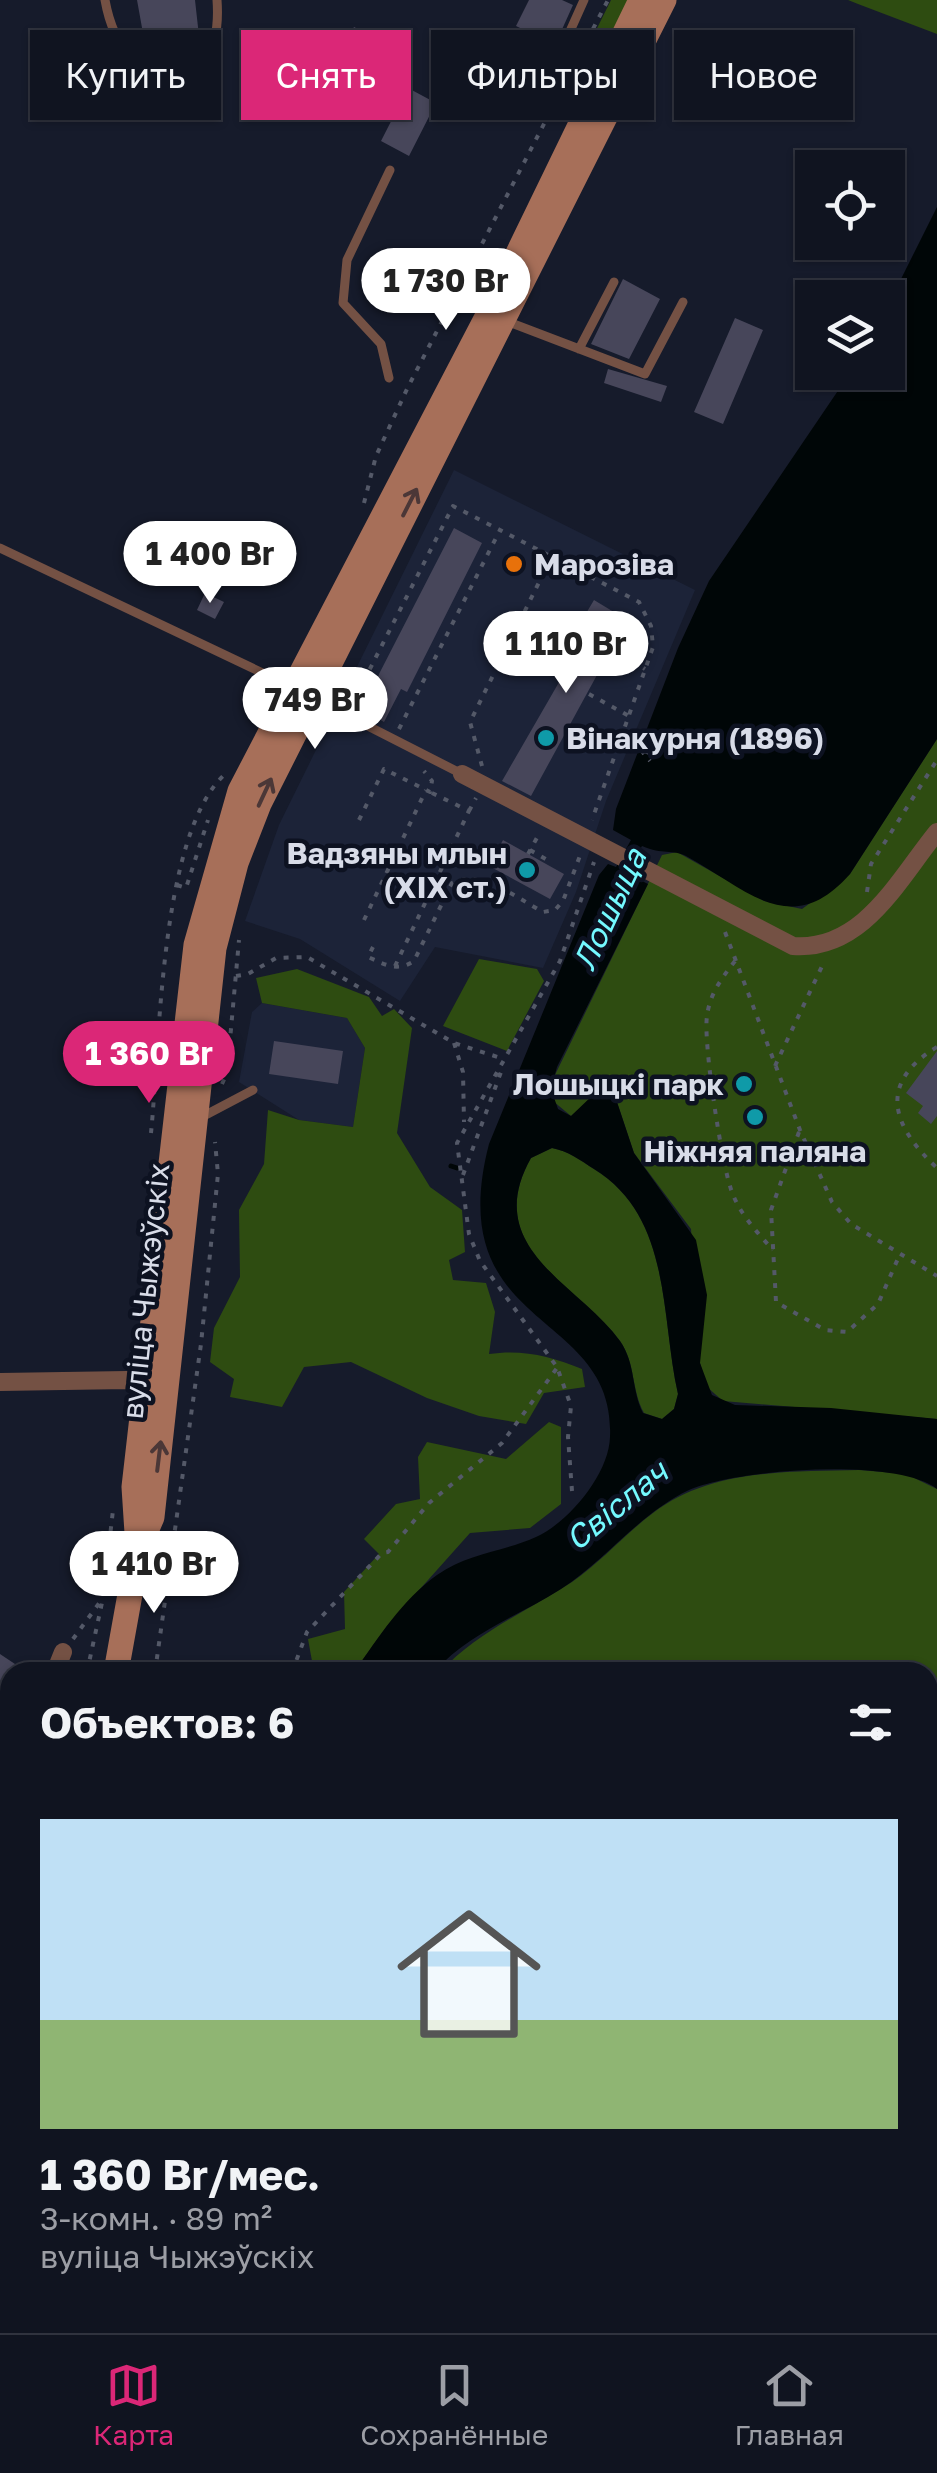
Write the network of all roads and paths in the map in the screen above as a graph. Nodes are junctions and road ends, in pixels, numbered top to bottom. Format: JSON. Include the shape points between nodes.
{"nodes":[{"id":1,"x":105,"y":0,"type":"edge"},
{"id":2,"x":217,"y":0,"type":"edge"},
{"id":3,"x":584,"y":0,"type":"edge"},
{"id":4,"x":608,"y":0,"type":"edge"},
{"id":5,"x":641,"y":0,"type":"edge"},
{"id":6,"x":664,"y":0,"type":"edge"},
{"id":7,"x":569,"y":30,"type":"edge"},
{"id":8,"x":593,"y":30,"type":"edge"},
{"id":9,"x":546,"y":120,"type":"edge"},
{"id":10,"x":576,"y":120,"type":"edge"},
{"id":11,"x":592,"y":126,"type":"junction"},
{"id":12,"x":390,"y":170,"type":"dead end"},
{"id":13,"x":614,"y":282,"type":"dead end"},
{"id":14,"x":682,"y":302,"type":"dead end"},
{"id":15,"x":504,"y":320,"type":"junction"},
{"id":16,"x":579,"y":350,"type":"junction"},
{"id":17,"x":389,"y":378,"type":"dead end"},
{"id":18,"x":363,"y":508,"type":"dead end"},
{"id":19,"x":500,"y":530,"type":"junction"},
{"id":20,"x":0,"y":548,"type":"edge"},
{"id":21,"x":552,"y":556,"type":"junction"},
{"id":22,"x":611,"y":646,"type":"dead end"},
{"id":23,"x":645,"y":668,"type":"junction"},
{"id":24,"x":302,"y":693,"type":"junction"},
{"id":25,"x":590,"y":694,"type":"dead end"},
{"id":26,"x":350,"y":708,"type":"dead end"},
{"id":27,"x":629,"y":716,"type":"junction"},
{"id":28,"x":398,"y":733,"type":"dead end"},
{"id":29,"x":620,"y":742,"type":"junction"},
{"id":30,"x":653,"y":755,"type":"dead end"},
{"id":31,"x":937,"y":760,"type":"edge"},
{"id":32,"x":419,"y":767,"type":"dead end"},
{"id":33,"x":462,"y":774,"type":"joint"},
{"id":34,"x":482,"y":784,"type":"junction"},
{"id":35,"x":428,"y":791,"type":"junction"},
{"id":36,"x":204,"y":794,"type":"dead end"},
{"id":37,"x":469,"y":811,"type":"junction"},
{"id":38,"x":548,"y":817,"type":"junction"},
{"id":39,"x":359,"y":820,"type":"dead end"},
{"id":40,"x":937,"y":832,"type":"edge"},
{"id":41,"x":597,"y":842,"type":"junction"},
{"id":42,"x":546,"y":864,"type":"dead end"},
{"id":43,"x":175,"y":885,"type":"dead end"},
{"id":44,"x":717,"y":910,"type":"junction"},
{"id":45,"x":874,"y":910,"type":"junction"},
{"id":46,"x":364,"y":920,"type":"dead end"},
{"id":47,"x":238,"y":934,"type":"dead end"},
{"id":48,"x":832,"y":944,"type":"junction"},
{"id":49,"x":373,"y":947,"type":"dead end"},
{"id":50,"x":735,"y":960,"type":"junction"},
{"id":51,"x":394,"y":968,"type":"junction"},
{"id":52,"x":236,"y":976,"type":"junction"},
{"id":53,"x":454,"y":1043,"type":"junction"},
{"id":54,"x":937,"y":1047,"type":"edge"},
{"id":55,"x":506,"y":1059,"type":"junction"},
{"id":56,"x":775,"y":1066,"type":"junction"},
{"id":57,"x":253,"y":1090,"type":"dead end"},
{"id":58,"x":195,"y":1117,"type":"junction"},
{"id":59,"x":462,"y":1128,"type":"junction"},
{"id":60,"x":800,"y":1130,"type":"junction"},
{"id":61,"x":937,"y":1168,"type":"edge"},
{"id":62,"x":462,"y":1179,"type":"junction"},
{"id":63,"x":773,"y":1250,"type":"junction"},
{"id":64,"x":900,"y":1254,"type":"junction"},
{"id":65,"x":937,"y":1276,"type":"edge"},
{"id":66,"x":557,"y":1367,"type":"junction"},
{"id":67,"x":0,"y":1382,"type":"edge"},
{"id":68,"x":156,"y":1385,"type":"junction"},
{"id":69,"x":572,"y":1491,"type":"dead end"},
{"id":70,"x":113,"y":1506,"type":"dead end"},
{"id":71,"x":102,"y":1598,"type":"junction"},
{"id":72,"x":63,"y":1652,"type":"joint"},
{"id":73,"x":59,"y":1662,"type":"edge"},
{"id":74,"x":89,"y":1662,"type":"edge"},
{"id":75,"x":118,"y":1662,"type":"edge"},
{"id":76,"x":156,"y":1662,"type":"edge"},
{"id":77,"x":296,"y":1662,"type":"edge"}],
"edges":[{"from":1,"to":2,"type":"lane","via":[[125,55],[164,80],[184,77],[213,50]]},
{"from":3,"to":7,"type":"lane"},
{"from":4,"to":8,"type":"path"},
{"from":5,"to":11,"type":"street","name":"вуліца Чыжэўскіх"},
{"from":6,"to":11,"type":"street","name":"вуліца Чыжэўскіх"},
{"from":9,"to":18,"type":"path","via":[[407,389],[376,456]]},
{"from":10,"to":11,"type":"lane"},
{"from":11,"to":15,"type":"street","name":"вуліца Чыжэўскіх"},
{"from":11,"to":24,"type":"street","name":"вуліца Чыжэўскіх","via":[[436,406]]},
{"from":12,"to":17,"type":"lane","via":[[347,260],[343,303],[381,344]]},
{"from":13,"to":16,"type":"lane"},
{"from":14,"to":16,"type":"lane","via":[[646,374]]},
{"from":15,"to":16,"type":"lane"},
{"from":24,"to":15,"type":"street","name":"вуліца Чыжэўскіх","one_way":true},
{"from":19,"to":21,"type":"path"},
{"from":19,"to":26,"type":"path","via":[[453,506]]},
{"from":19,"to":28,"type":"path"},
{"from":20,"to":24,"type":"lane"},
{"from":21,"to":23,"type":"path","via":[[639,602],[653,647]]},
{"from":21,"to":34,"type":"path","via":[[470,722],[486,778]]},
{"from":22,"to":23,"type":"path"},
{"from":23,"to":27,"type":"path"},
{"from":24,"to":33,"type":"lane"},
{"from":24,"to":58,"type":"street","name":"вуліца Чыжэўскіх","via":[[240,791],[208,897],[196,945]]},
{"from":25,"to":27,"type":"path"},
{"from":27,"to":29,"type":"path"},
{"from":29,"to":30,"type":"path"},
{"from":29,"to":41,"type":"path"},
{"from":31,"to":45,"type":"path","via":[[872,864],[866,890]]},
{"from":32,"to":35,"type":"path","via":[[432,781]]},
{"from":33,"to":34,"type":"street"},
{"from":34,"to":37,"type":"path"},
{"from":34,"to":38,"type":"street"},
{"from":35,"to":37,"type":"path"},
{"from":35,"to":39,"type":"path","via":[[384,769]]},
{"from":35,"to":46,"type":"path"},
{"from":36,"to":43,"type":"path","via":[[215,798],[196,858],[186,888]]},
{"from":37,"to":51,"type":"path"},
{"from":38,"to":41,"type":"street"},
{"from":38,"to":42,"type":"path","via":[[529,852]]},
{"from":40,"to":45,"type":"street"},
{"from":41,"to":44,"type":"street"},
{"from":41,"to":51,"type":"path","via":[[555,910],[543,912],[478,879],[452,883],[414,961]]},
{"from":41,"to":55,"type":"path","via":[[560,962]]},
{"from":44,"to":48,"type":"street","via":[[793,946]]},
{"from":44,"to":50,"type":"path"},
{"from":45,"to":48,"type":"street"},
{"from":47,"to":52,"type":"path"},
{"from":48,"to":56,"type":"path"},
{"from":49,"to":51,"type":"path","via":[[368,957]]},
{"from":50,"to":56,"type":"path"},
{"from":50,"to":63,"type":"path","via":[[713,990],[708,1049],[730,1188]]},
{"from":52,"to":53,"type":"path","via":[[276,958],[307,956]]},
{"from":52,"to":58,"type":"path","via":[[227,1073]]},
{"from":53,"to":55,"type":"path"},
{"from":53,"to":59,"type":"path","via":[[463,1072]]},
{"from":54,"to":61,"type":"path","via":[[912,1066],[897,1090],[902,1132]]},
{"from":55,"to":59,"type":"path"},
{"from":55,"to":62,"type":"path"},
{"from":56,"to":60,"type":"path"},
{"from":57,"to":58,"type":"lane"},
{"from":58,"to":68,"type":"street","name":"вуліца Чыжэўскіх"},
{"from":58,"to":76,"type":"path","via":[[218,1174]]},
{"from":59,"to":62,"type":"path","via":[[456,1143]]},
{"from":60,"to":63,"type":"path","via":[[771,1210]]},
{"from":60,"to":64,"type":"path","via":[[841,1215]]},
{"from":62,"to":66,"type":"path","via":[[480,1262]]},
{"from":63,"to":64,"type":"path","via":[[776,1302],[825,1330],[847,1332],[878,1304]]},
{"from":64,"to":65,"type":"path"},
{"from":66,"to":69,"type":"path","via":[[572,1406]]},
{"from":66,"to":77,"type":"path","via":[[502,1443],[429,1503],[306,1632]]},
{"from":67,"to":68,"type":"street"},
{"from":68,"to":75,"type":"street","name":"вуліца Чыжэўскіх","via":[[152,1517],[138,1550]]},
{"from":70,"to":71,"type":"path"},
{"from":71,"to":72,"type":"path"},
{"from":71,"to":74,"type":"path"},
{"from":72,"to":73,"type":"street"}]}
